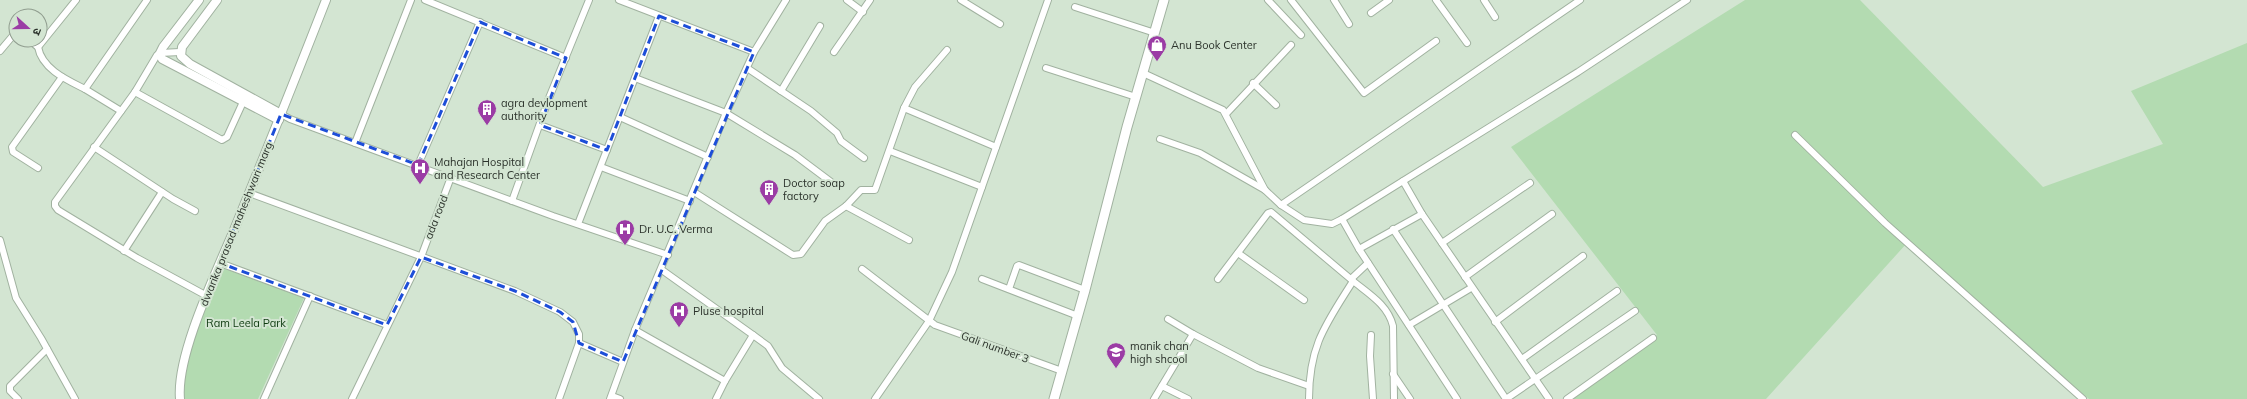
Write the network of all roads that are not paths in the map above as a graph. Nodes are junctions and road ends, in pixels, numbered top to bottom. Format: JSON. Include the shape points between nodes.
{"nodes":[{"id":1,"x":76,"y":0,"type":"edge"},
{"id":2,"x":147,"y":0,"type":"edge"},
{"id":3,"x":199,"y":0,"type":"edge"},
{"id":4,"x":217,"y":0,"type":"edge"},
{"id":5,"x":326,"y":0,"type":"edge"},
{"id":6,"x":411,"y":0,"type":"edge"},
{"id":7,"x":426,"y":0,"type":"edge"},
{"id":8,"x":589,"y":0,"type":"edge"},
{"id":9,"x":620,"y":0,"type":"edge"},
{"id":10,"x":786,"y":0,"type":"edge"},
{"id":11,"x":847,"y":0,"type":"edge"},
{"id":12,"x":870,"y":0,"type":"edge"},
{"id":13,"x":961,"y":0,"type":"edge"},
{"id":14,"x":1048,"y":0,"type":"edge"},
{"id":15,"x":1164,"y":0,"type":"edge"},
{"id":16,"x":1268,"y":0,"type":"edge"},
{"id":17,"x":1291,"y":0,"type":"edge"},
{"id":18,"x":1334,"y":0,"type":"edge"},
{"id":19,"x":1390,"y":0,"type":"edge"},
{"id":20,"x":1436,"y":0,"type":"edge"},
{"id":21,"x":1484,"y":0,"type":"edge"},
{"id":22,"x":1580,"y":0,"type":"edge"},
{"id":23,"x":1687,"y":0,"type":"edge"},
{"id":24,"x":1075,"y":7,"type":"dead end"},
{"id":25,"x":863,"y":12,"type":"junction"},
{"id":26,"x":1371,"y":13,"type":"dead end"},
{"id":27,"x":659,"y":16,"type":"junction"},
{"id":28,"x":1495,"y":17,"type":"dead end"},
{"id":29,"x":480,"y":22,"type":"junction"},
{"id":30,"x":1000,"y":24,"type":"dead end"},
{"id":31,"x":1349,"y":24,"type":"dead end"},
{"id":32,"x":820,"y":26,"type":"dead end"},
{"id":33,"x":1156,"y":33,"type":"junction"},
{"id":34,"x":48,"y":35,"type":"edge"},
{"id":35,"x":1301,"y":35,"type":"dead end"},
{"id":36,"x":1436,"y":40,"type":"dead end"},
{"id":37,"x":8,"y":42,"type":"edge"},
{"id":38,"x":1467,"y":44,"type":"dead end"},
{"id":39,"x":1291,"y":45,"type":"dead end"},
{"id":40,"x":38,"y":48,"type":"edge"},
{"id":41,"x":947,"y":50,"type":"dead end"},
{"id":42,"x":0,"y":51,"type":"edge"},
{"id":43,"x":180,"y":52,"type":"junction"},
{"id":44,"x":754,"y":52,"type":"junction"},
{"id":45,"x":834,"y":52,"type":"dead end"},
{"id":46,"x":160,"y":53,"type":"junction"},
{"id":47,"x":566,"y":58,"type":"junction"},
{"id":48,"x":747,"y":68,"type":"junction"},
{"id":49,"x":1046,"y":68,"type":"dead end"},
{"id":50,"x":1143,"y":74,"type":"junction"},
{"id":51,"x":62,"y":77,"type":"junction"},
{"id":52,"x":635,"y":78,"type":"junction"},
{"id":53,"x":1253,"y":83,"type":"junction"},
{"id":54,"x":85,"y":89,"type":"junction"},
{"id":55,"x":781,"y":91,"type":"junction"},
{"id":56,"x":135,"y":92,"type":"junction"},
{"id":57,"x":1136,"y":97,"type":"junction"},
{"id":58,"x":243,"y":102,"type":"junction"},
{"id":59,"x":1276,"y":105,"type":"dead end"},
{"id":60,"x":904,"y":108,"type":"junction"},
{"id":61,"x":121,"y":111,"type":"junction"},
{"id":62,"x":726,"y":113,"type":"junction"},
{"id":63,"x":1226,"y":114,"type":"junction"},
{"id":64,"x":280,"y":117,"type":"junction"},
{"id":65,"x":620,"y":117,"type":"junction"},
{"id":66,"x":540,"y":125,"type":"junction"},
{"id":67,"x":1795,"y":135,"type":"dead end"},
{"id":68,"x":1160,"y":138,"type":"dead end"},
{"id":69,"x":355,"y":142,"type":"junction"},
{"id":70,"x":94,"y":147,"type":"junction"},
{"id":71,"x":996,"y":147,"type":"junction"},
{"id":72,"x":607,"y":150,"type":"junction"},
{"id":73,"x":890,"y":151,"type":"junction"},
{"id":74,"x":708,"y":157,"type":"junction"},
{"id":75,"x":864,"y":158,"type":"dead end"},
{"id":76,"x":418,"y":165,"type":"junction"},
{"id":77,"x":601,"y":167,"type":"junction"},
{"id":78,"x":38,"y":168,"type":"dead end"},
{"id":79,"x":451,"y":178,"type":"junction"},
{"id":80,"x":1403,"y":181,"type":"junction"},
{"id":81,"x":831,"y":182,"type":"dead end"},
{"id":82,"x":1530,"y":183,"type":"dead end"},
{"id":83,"x":982,"y":187,"type":"junction"},
{"id":84,"x":1265,"y":190,"type":"junction"},
{"id":85,"x":162,"y":192,"type":"junction"},
{"id":86,"x":694,"y":192,"type":"junction"},
{"id":87,"x":249,"y":193,"type":"junction"},
{"id":88,"x":512,"y":201,"type":"junction"},
{"id":89,"x":690,"y":201,"type":"junction"},
{"id":90,"x":1281,"y":205,"type":"junction"},
{"id":91,"x":846,"y":206,"type":"junction"},
{"id":92,"x":195,"y":211,"type":"dead end"},
{"id":93,"x":1422,"y":214,"type":"junction"},
{"id":94,"x":1552,"y":214,"type":"dead end"},
{"id":95,"x":1342,"y":220,"type":"junction"},
{"id":96,"x":578,"y":224,"type":"junction"},
{"id":97,"x":1393,"y":229,"type":"junction"},
{"id":98,"x":0,"y":240,"type":"edge"},
{"id":99,"x":909,"y":240,"type":"dead end"},
{"id":100,"x":1442,"y":242,"type":"junction"},
{"id":101,"x":1359,"y":249,"type":"junction"},
{"id":102,"x":124,"y":250,"type":"junction"},
{"id":103,"x":1238,"y":253,"type":"junction"},
{"id":104,"x":668,"y":255,"type":"junction"},
{"id":105,"x":1583,"y":256,"type":"dead end"},
{"id":106,"x":421,"y":257,"type":"junction"},
{"id":107,"x":220,"y":263,"type":"junction"},
{"id":108,"x":1368,"y":263,"type":"junction"},
{"id":109,"x":862,"y":269,"type":"dead end"},
{"id":110,"x":662,"y":270,"type":"junction"},
{"id":111,"x":1465,"y":277,"type":"junction"},
{"id":112,"x":982,"y":279,"type":"dead end"},
{"id":113,"x":1218,"y":280,"type":"dead end"},
{"id":114,"x":1352,"y":280,"type":"junction"},
{"id":115,"x":1471,"y":288,"type":"junction"},
{"id":116,"x":1009,"y":289,"type":"junction"},
{"id":117,"x":1085,"y":290,"type":"junction"},
{"id":118,"x":1617,"y":291,"type":"dead end"},
{"id":119,"x":207,"y":296,"type":"junction"},
{"id":120,"x":310,"y":296,"type":"junction"},
{"id":121,"x":1304,"y":300,"type":"dead end"},
{"id":122,"x":1444,"y":305,"type":"junction"},
{"id":123,"x":1635,"y":311,"type":"dead end"},
{"id":124,"x":1078,"y":316,"type":"junction"},
{"id":125,"x":925,"y":318,"type":"junction"},
{"id":126,"x":1168,"y":319,"type":"dead end"},
{"id":127,"x":1495,"y":322,"type":"junction"},
{"id":128,"x":387,"y":325,"type":"junction"},
{"id":129,"x":1409,"y":325,"type":"junction"},
{"id":130,"x":635,"y":330,"type":"junction"},
{"id":131,"x":1193,"y":334,"type":"junction"},
{"id":132,"x":753,"y":335,"type":"junction"},
{"id":133,"x":1371,"y":335,"type":"dead end"},
{"id":134,"x":1653,"y":338,"type":"dead end"},
{"id":135,"x":579,"y":343,"type":"junction"},
{"id":136,"x":47,"y":349,"type":"junction"},
{"id":137,"x":1522,"y":359,"type":"junction"},
{"id":138,"x":623,"y":362,"type":"junction"},
{"id":139,"x":1062,"y":371,"type":"junction"},
{"id":140,"x":1393,"y":373,"type":"junction"},
{"id":141,"x":1536,"y":380,"type":"junction"},
{"id":142,"x":725,"y":381,"type":"junction"},
{"id":143,"x":1162,"y":386,"type":"junction"},
{"id":144,"x":1309,"y":386,"type":"junction"},
{"id":145,"x":611,"y":397,"type":"edge"},
{"id":146,"x":18,"y":399,"type":"edge"},
{"id":147,"x":74,"y":399,"type":"edge"},
{"id":148,"x":180,"y":399,"type":"edge"},
{"id":149,"x":264,"y":399,"type":"edge"},
{"id":150,"x":352,"y":399,"type":"edge"},
{"id":151,"x":558,"y":399,"type":"edge"},
{"id":152,"x":620,"y":399,"type":"edge"},
{"id":153,"x":716,"y":399,"type":"edge"},
{"id":154,"x":819,"y":399,"type":"edge"},
{"id":155,"x":875,"y":399,"type":"edge"},
{"id":156,"x":1054,"y":399,"type":"edge"},
{"id":157,"x":1154,"y":399,"type":"edge"},
{"id":158,"x":1188,"y":399,"type":"edge"},
{"id":159,"x":1309,"y":399,"type":"edge"},
{"id":160,"x":1373,"y":399,"type":"edge"},
{"id":161,"x":1394,"y":399,"type":"edge"},
{"id":162,"x":1410,"y":399,"type":"edge"},
{"id":163,"x":1457,"y":399,"type":"edge"},
{"id":164,"x":1506,"y":399,"type":"edge"},
{"id":165,"x":1549,"y":399,"type":"edge"},
{"id":166,"x":1567,"y":399,"type":"edge"},
{"id":167,"x":2083,"y":399,"type":"edge"}],
"edges":[{"from":1,"to":34,"type":"street"},
{"from":2,"to":54,"type":"street"},
{"from":3,"to":46,"type":"street"},
{"from":4,"to":43,"type":"street"},
{"from":5,"to":64,"type":"street","name":"dwarika prasad maheshwari marg"},
{"from":6,"to":69,"type":"street"},
{"from":7,"to":29,"type":"street"},
{"from":8,"to":47,"type":"street"},
{"from":9,"to":27,"type":"street"},
{"from":10,"to":44,"type":"street"},
{"from":11,"to":25,"type":"street"},
{"from":12,"to":25,"type":"street"},
{"from":13,"to":30,"type":"street"},
{"from":14,"to":71,"type":"street"},
{"from":15,"to":33,"type":"main road"},
{"from":16,"to":35,"type":"street"},
{"from":17,"to":36,"type":"street","via":[[1364,93]]},
{"from":18,"to":31,"type":"street"},
{"from":19,"to":26,"type":"street"},
{"from":20,"to":38,"type":"street"},
{"from":21,"to":28,"type":"street"},
{"from":22,"to":90,"type":"street"},
{"from":23,"to":80,"type":"street","via":[[1578,72]]},
{"from":24,"to":33,"type":"street"},
{"from":25,"to":45,"type":"street"},
{"from":27,"to":44,"type":"street"},
{"from":27,"to":52,"type":"street"},
{"from":29,"to":47,"type":"street"},
{"from":29,"to":76,"type":"street"},
{"from":32,"to":55,"type":"street"},
{"from":33,"to":50,"type":"main road"},
{"from":37,"to":42,"type":"street"},
{"from":39,"to":53,"type":"street"},
{"from":40,"to":51,"type":"street","via":[[43,60]]},
{"from":41,"to":60,"type":"street","via":[[915,87]]},
{"from":43,"to":46,"type":"street"},
{"from":43,"to":64,"type":"street","via":[[183,59],[190,64]]},
{"from":44,"to":48,"type":"street"},
{"from":46,"to":56,"type":"street"},
{"from":46,"to":58,"type":"street","via":[[165,62]]},
{"from":47,"to":66,"type":"street"},
{"from":48,"to":55,"type":"street"},
{"from":48,"to":62,"type":"street"},
{"from":49,"to":57,"type":"street"},
{"from":50,"to":57,"type":"main road"},
{"from":50,"to":63,"type":"street","via":[[1219,108]]},
{"from":51,"to":54,"type":"street"},
{"from":51,"to":78,"type":"street","via":[[12,147],[13,152]]},
{"from":52,"to":62,"type":"street"},
{"from":52,"to":65,"type":"street"},
{"from":53,"to":59,"type":"street"},
{"from":53,"to":63,"type":"street"},
{"from":54,"to":61,"type":"street"},
{"from":55,"to":75,"type":"street","via":[[811,111]]},
{"from":56,"to":58,"type":"street","via":[[222,140],[227,137]]},
{"from":56,"to":61,"type":"street"},
{"from":57,"to":117,"type":"main road"},
{"from":58,"to":64,"type":"street"},
{"from":60,"to":71,"type":"street"},
{"from":60,"to":73,"type":"street"},
{"from":61,"to":70,"type":"street"},
{"from":62,"to":74,"type":"street"},
{"from":62,"to":81,"type":"street"},
{"from":63,"to":84,"type":"street"},
{"from":64,"to":69,"type":"street"},
{"from":64,"to":87,"type":"street","name":"dwarika prasad maheshwari marg"},
{"from":65,"to":72,"type":"street"},
{"from":65,"to":74,"type":"street"},
{"from":66,"to":72,"type":"street"},
{"from":66,"to":88,"type":"street"},
{"from":67,"to":167,"type":"street","via":[[1885,223]]},
{"from":68,"to":84,"type":"street","via":[[1200,154]]},
{"from":69,"to":76,"type":"street"},
{"from":70,"to":85,"type":"street"},
{"from":70,"to":102,"type":"street","via":[[55,202],[55,206]]},
{"from":71,"to":83,"type":"street"},
{"from":72,"to":77,"type":"street"},
{"from":73,"to":83,"type":"street"},
{"from":73,"to":91,"type":"street","via":[[875,190],[861,190]]},
{"from":74,"to":86,"type":"street"},
{"from":76,"to":79,"type":"street"},
{"from":77,"to":89,"type":"street"},
{"from":77,"to":96,"type":"street"},
{"from":79,"to":88,"type":"street"},
{"from":79,"to":106,"type":"street","name":"ada road"},
{"from":80,"to":93,"type":"street"},
{"from":80,"to":95,"type":"street"},
{"from":82,"to":100,"type":"street"},
{"from":83,"to":125,"type":"street","via":[[952,272]]},
{"from":84,"to":90,"type":"street"},
{"from":85,"to":92,"type":"street"},
{"from":85,"to":102,"type":"street"},
{"from":86,"to":89,"type":"street"},
{"from":86,"to":91,"type":"street","via":[[796,256],[802,254],[825,221]]},
{"from":87,"to":106,"type":"street"},
{"from":87,"to":107,"type":"street","name":"dwarika prasad maheshwari marg"},
{"from":88,"to":96,"type":"street"},
{"from":89,"to":104,"type":"street"},
{"from":90,"to":95,"type":"street","via":[[1304,220],[1332,224]]},
{"from":91,"to":99,"type":"street"},
{"from":93,"to":97,"type":"street"},
{"from":93,"to":100,"type":"street"},
{"from":94,"to":111,"type":"street"},
{"from":95,"to":101,"type":"street"},
{"from":96,"to":104,"type":"street"},
{"from":97,"to":101,"type":"street"},
{"from":97,"to":122,"type":"street"},
{"from":98,"to":136,"type":"street","via":[[16,298]]},
{"from":100,"to":111,"type":"street"},
{"from":101,"to":108,"type":"street"},
{"from":102,"to":119,"type":"street"},
{"from":103,"to":113,"type":"street"},
{"from":103,"to":114,"type":"street","via":[[1268,213],[1274,213]]},
{"from":103,"to":121,"type":"street"},
{"from":104,"to":110,"type":"street"},
{"from":105,"to":127,"type":"street"},
{"from":106,"to":128,"type":"street","name":"ada road"},
{"from":106,"to":135,"type":"street","via":[[515,291],[560,312],[573,322],[579,334]]},
{"from":107,"to":119,"type":"street","name":"dwarika prasad maheshwari marg"},
{"from":107,"to":120,"type":"street"},
{"from":108,"to":114,"type":"street"},
{"from":108,"to":129,"type":"street"},
{"from":109,"to":125,"type":"street","name":"Gali number 3"},
{"from":110,"to":130,"type":"street"},
{"from":110,"to":132,"type":"street"},
{"from":111,"to":115,"type":"street"},
{"from":112,"to":116,"type":"street"},
{"from":114,"to":140,"type":"street","via":[[1391,316]]},
{"from":114,"to":144,"type":"street","via":[[1320,333],[1311,363]]},
{"from":115,"to":122,"type":"street"},
{"from":115,"to":127,"type":"street"},
{"from":116,"to":117,"type":"street","via":[[1019,265]]},
{"from":116,"to":124,"type":"street"},
{"from":117,"to":124,"type":"main road"},
{"from":118,"to":137,"type":"street"},
{"from":119,"to":148,"type":"street","name":"dwarika prasad maheshwari marg","via":[[186,356],[179,391]]},
{"from":120,"to":128,"type":"street"},
{"from":120,"to":149,"type":"street"},
{"from":122,"to":129,"type":"street"},
{"from":122,"to":164,"type":"street"},
{"from":123,"to":141,"type":"street"},
{"from":124,"to":139,"type":"main road"},
{"from":125,"to":139,"type":"street","name":"Gali number 3"},
{"from":125,"to":155,"type":"street"},
{"from":126,"to":131,"type":"street"},
{"from":127,"to":137,"type":"street"},
{"from":128,"to":150,"type":"street","name":"ada road"},
{"from":129,"to":163,"type":"street"},
{"from":130,"to":138,"type":"street"},
{"from":130,"to":142,"type":"street"},
{"from":131,"to":143,"type":"street"},
{"from":131,"to":144,"type":"street","via":[[1258,368]]},
{"from":132,"to":142,"type":"street"},
{"from":132,"to":154,"type":"street","via":[[768,346],[782,368]]},
{"from":133,"to":160,"type":"street"},
{"from":134,"to":166,"type":"street"},
{"from":135,"to":138,"type":"street"},
{"from":135,"to":151,"type":"street"},
{"from":136,"to":146,"type":"street","via":[[10,386],[10,391]]},
{"from":136,"to":147,"type":"street"},
{"from":137,"to":141,"type":"street"},
{"from":138,"to":145,"type":"street"},
{"from":139,"to":156,"type":"main road"},
{"from":140,"to":161,"type":"street"},
{"from":140,"to":162,"type":"street"},
{"from":141,"to":164,"type":"street"},
{"from":141,"to":165,"type":"street"},
{"from":142,"to":153,"type":"street"},
{"from":143,"to":157,"type":"street"},
{"from":143,"to":158,"type":"street"},
{"from":144,"to":159,"type":"street"},
{"from":145,"to":152,"type":"street"}]}
